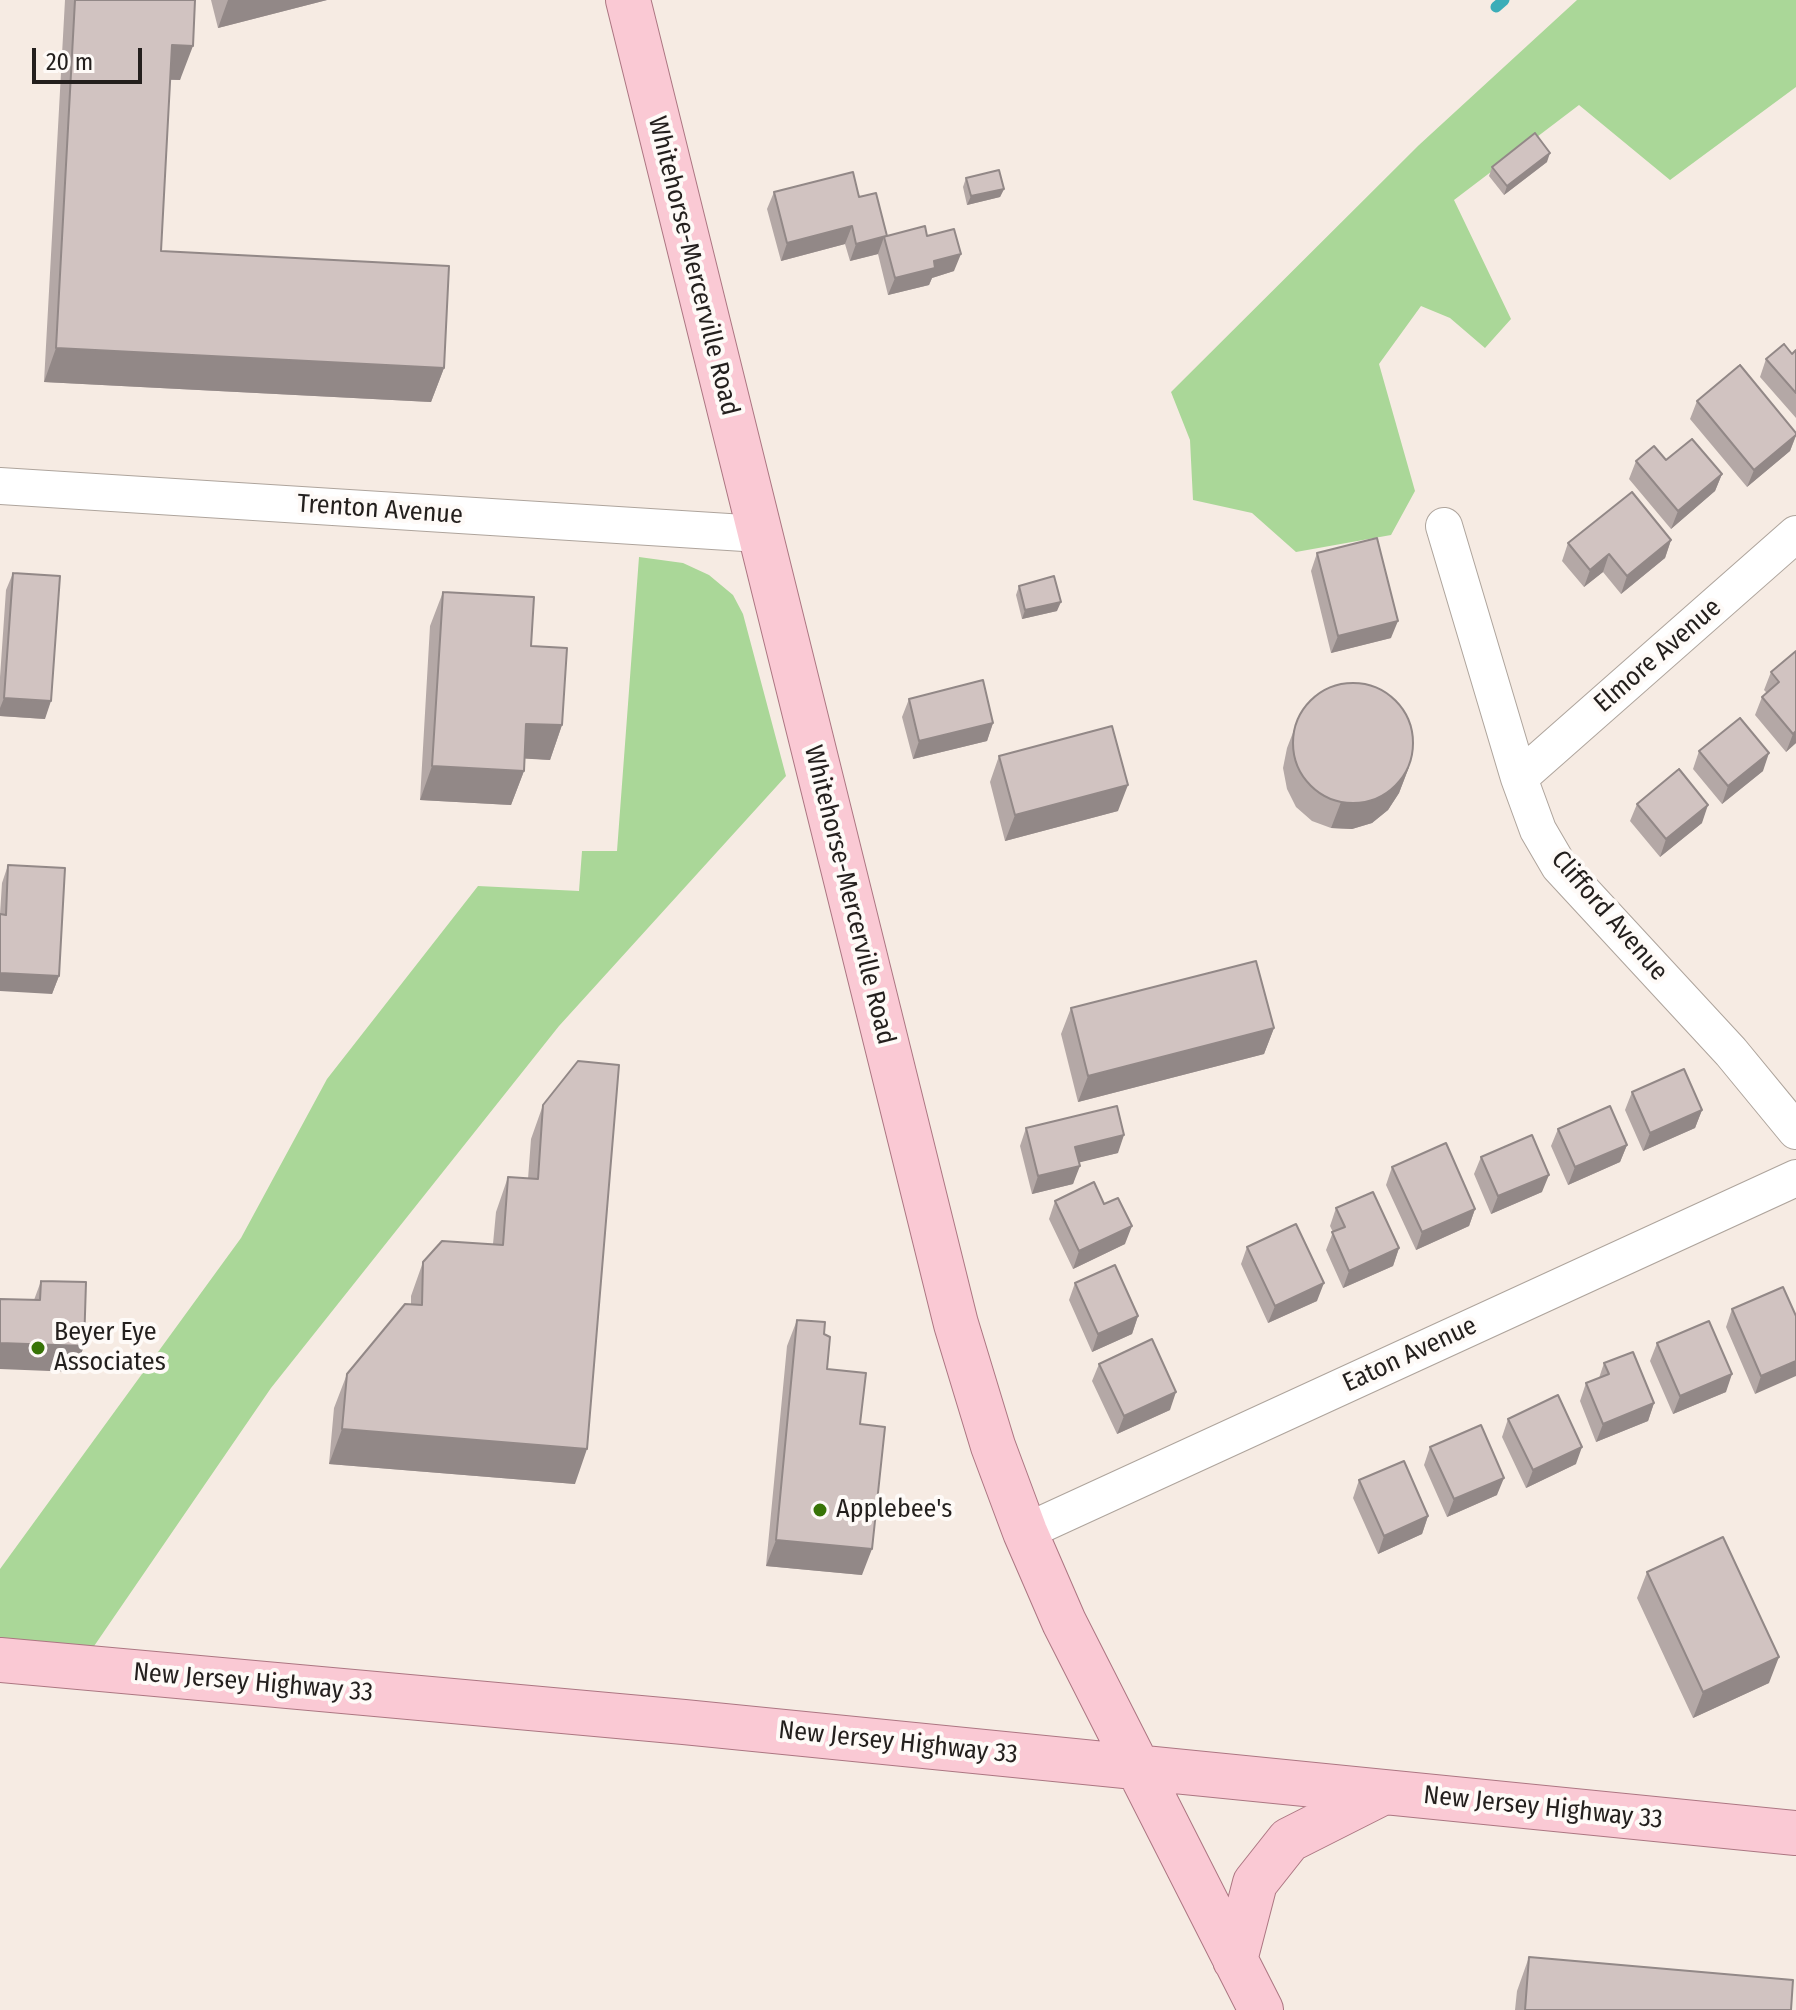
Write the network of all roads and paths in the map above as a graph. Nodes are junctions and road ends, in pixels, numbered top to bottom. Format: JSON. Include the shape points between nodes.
{"nodes":[{"id":1,"x":628,"y":0,"type":"edge"},
{"id":2,"x":0,"y":486,"type":"edge"},
{"id":3,"x":1444,"y":526,"type":"dead end"},
{"id":4,"x":760,"y":534,"type":"junction"},
{"id":5,"x":1796,"y":534,"type":"edge"},
{"id":6,"x":1519,"y":778,"type":"junction"},
{"id":7,"x":1796,"y":1131,"type":"edge"},
{"id":8,"x":1796,"y":1178,"type":"edge"},
{"id":9,"x":1025,"y":1532,"type":"junction"},
{"id":10,"x":0,"y":1660,"type":"edge"},
{"id":11,"x":1136,"y":1767,"type":"junction"},
{"id":12,"x":1384,"y":1792,"type":"junction"},
{"id":13,"x":1796,"y":1833,"type":"edge"},
{"id":14,"x":1235,"y":1960,"type":"junction"},
{"id":15,"x":1261,"y":2010,"type":"edge"}],
"edges":[{"from":1,"to":4,"type":"main road","name":"Whitehorse-Mercerville Road"},
{"from":2,"to":4,"type":"street","name":"Trenton Avenue"},
{"from":3,"to":6,"type":"street","name":"Clifford Avenue"},
{"from":4,"to":9,"type":"main road","name":"Whitehorse-Mercerville Road","via":[[956,1324]]},
{"from":5,"to":6,"type":"street","name":"Elmore Avenue"},
{"from":6,"to":7,"type":"street","name":"Clifford Avenue","via":[[1538,830],[1559,866],[1731,1052]]},
{"from":8,"to":9,"type":"street","name":"Eaton Avenue"},
{"from":9,"to":11,"type":"main road","name":"Whitehorse-Mercerville Road"},
{"from":10,"to":11,"type":"main road","name":"New Jersey Highway 33"},
{"from":11,"to":12,"type":"main road","name":"New Jersey Highway 33"},
{"from":11,"to":14,"type":"main road","name":"Whitehorse-Mercerville Road"},
{"from":12,"to":13,"type":"main road","name":"New Jersey Highway 33"},
{"from":12,"to":14,"type":"main road","via":[[1289,1840],[1255,1883]]},
{"from":14,"to":15,"type":"main road","name":"Whitehorse-Mercerville Road"}]}
